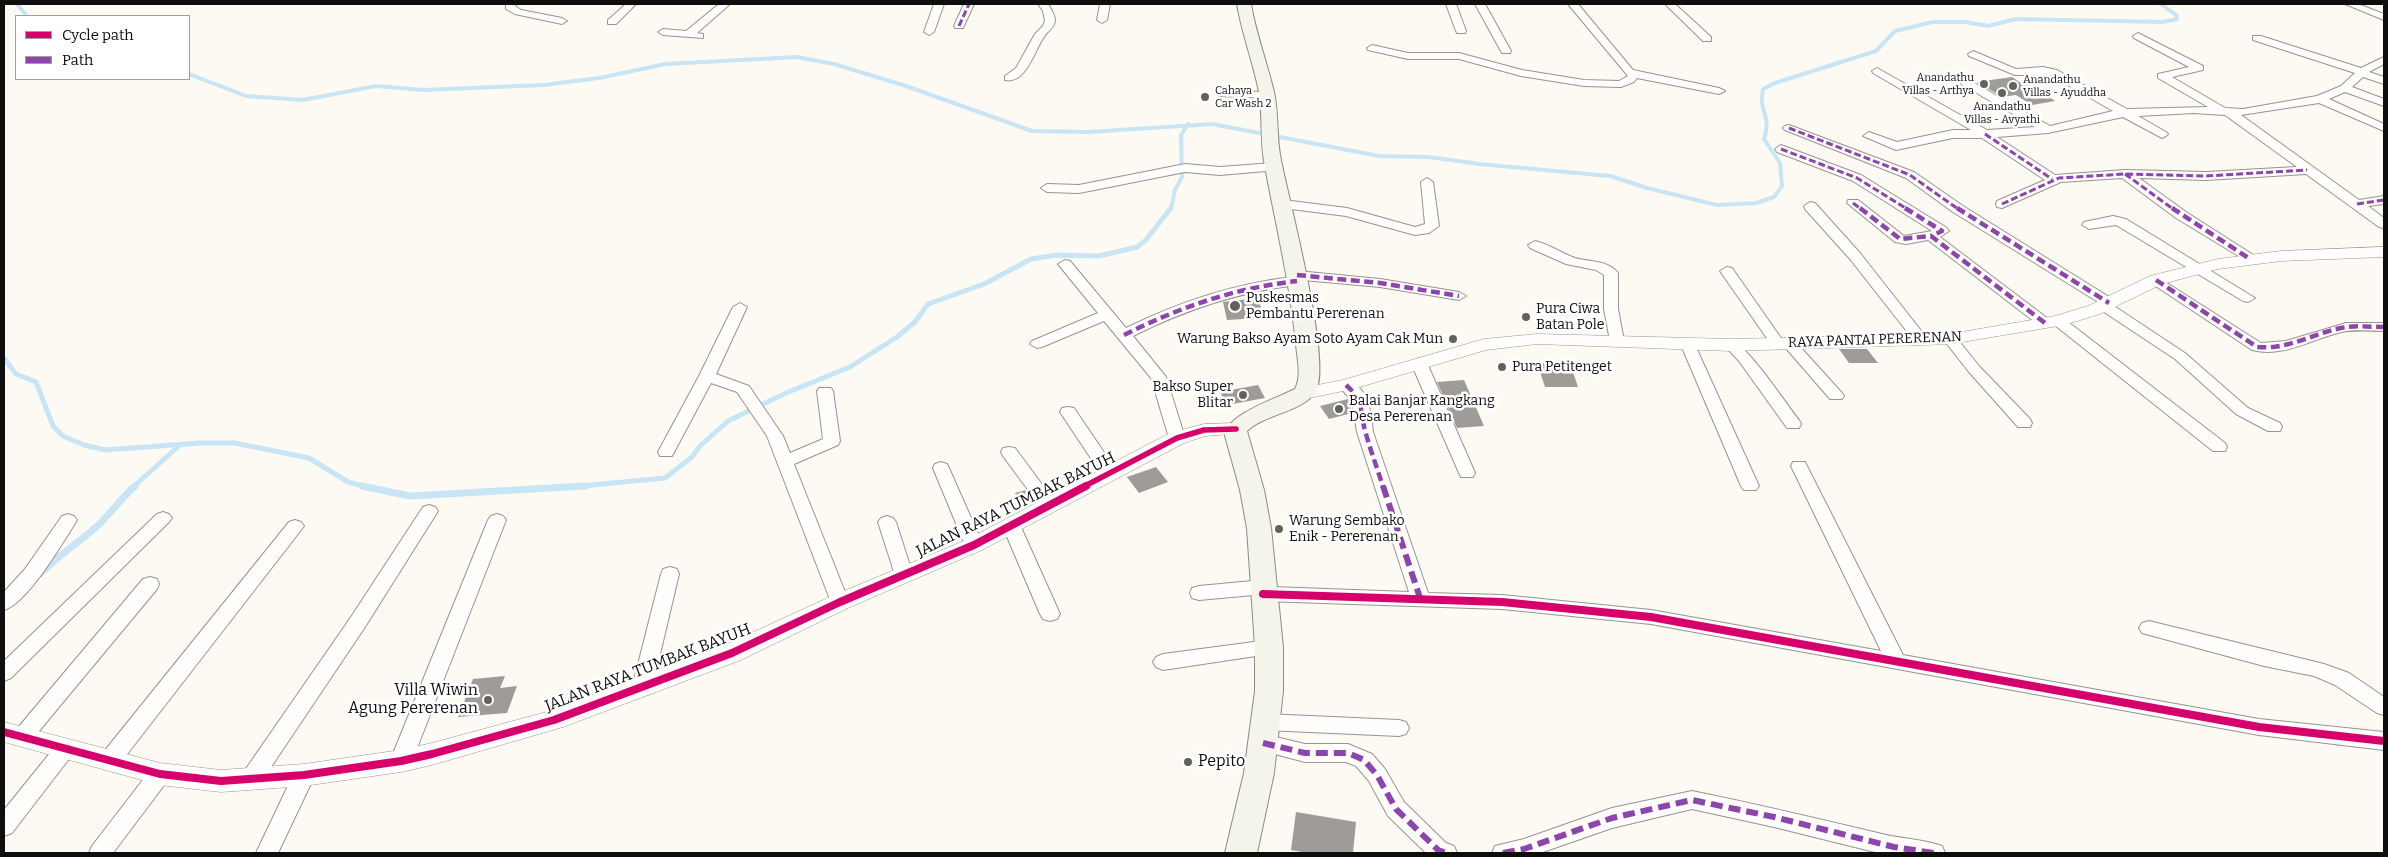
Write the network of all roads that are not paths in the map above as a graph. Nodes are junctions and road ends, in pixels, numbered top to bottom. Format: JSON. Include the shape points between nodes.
{"nodes":[{"id":1,"x":511,"y":4,"type":"edge"},
{"id":2,"x":631,"y":4,"type":"edge"},
{"id":3,"x":725,"y":4,"type":"edge"},
{"id":4,"x":939,"y":4,"type":"edge"},
{"id":5,"x":969,"y":4,"type":"edge"},
{"id":6,"x":1043,"y":4,"type":"edge"},
{"id":7,"x":1105,"y":4,"type":"edge"},
{"id":8,"x":1244,"y":4,"type":"edge"},
{"id":9,"x":1450,"y":4,"type":"edge"},
{"id":10,"x":1480,"y":4,"type":"edge"},
{"id":11,"x":1573,"y":4,"type":"edge"},
{"id":12,"x":1670,"y":4,"type":"edge"},
{"id":13,"x":2350,"y":4,"type":"edge"},
{"id":14,"x":2384,"y":17,"type":"edge"},
{"id":15,"x":1102,"y":20,"type":"dead end"},
{"id":16,"x":562,"y":21,"type":"dead end"},
{"id":17,"x":612,"y":22,"type":"dead end"},
{"id":18,"x":959,"y":26,"type":"dead end"},
{"id":19,"x":1460,"y":31,"type":"dead end"},
{"id":20,"x":663,"y":32,"type":"dead end"},
{"id":21,"x":929,"y":32,"type":"dead end"},
{"id":22,"x":689,"y":34,"type":"junction"},
{"id":23,"x":704,"y":36,"type":"dead end"},
{"id":24,"x":2138,"y":36,"type":"dead end"},
{"id":25,"x":2257,"y":38,"type":"dead end"},
{"id":26,"x":1707,"y":39,"type":"dead end"},
{"id":27,"x":1372,"y":48,"type":"dead end"},
{"id":28,"x":1506,"y":51,"type":"dead end"},
{"id":29,"x":1973,"y":54,"type":"dead end"},
{"id":30,"x":2383,"y":61,"type":"edge"},
{"id":31,"x":1877,"y":71,"type":"dead end"},
{"id":32,"x":2362,"y":73,"type":"junction"},
{"id":33,"x":1634,"y":75,"type":"junction"},
{"id":34,"x":1008,"y":78,"type":"dead end"},
{"id":35,"x":2384,"y":81,"type":"edge"},
{"id":36,"x":1965,"y":82,"type":"dead end"},
{"id":37,"x":2345,"y":88,"type":"junction"},
{"id":38,"x":1719,"y":91,"type":"dead end"},
{"id":39,"x":1224,"y":94,"type":"dead end"},
{"id":40,"x":1267,"y":95,"type":"junction"},
{"id":41,"x":2320,"y":99,"type":"junction"},
{"id":42,"x":2384,"y":103,"type":"edge"},
{"id":43,"x":2125,"y":113,"type":"junction"},
{"id":44,"x":2228,"y":113,"type":"junction"},
{"id":45,"x":1789,"y":128,"type":"dead end"},
{"id":46,"x":2384,"y":128,"type":"edge"},
{"id":47,"x":2048,"y":130,"type":"junction"},
{"id":48,"x":1985,"y":134,"type":"junction"},
{"id":49,"x":2162,"y":134,"type":"dead end"},
{"id":50,"x":1869,"y":136,"type":"dead end"},
{"id":51,"x":1900,"y":145,"type":"junction"},
{"id":52,"x":1782,"y":149,"type":"dead end"},
{"id":53,"x":1274,"y":167,"type":"junction"},
{"id":54,"x":2307,"y":170,"type":"junction"},
{"id":55,"x":2125,"y":174,"type":"junction"},
{"id":56,"x":2052,"y":179,"type":"junction"},
{"id":57,"x":1427,"y":182,"type":"dead end"},
{"id":58,"x":1934,"y":182,"type":"dead end"},
{"id":59,"x":1047,"y":188,"type":"dead end"},
{"id":60,"x":2384,"y":200,"type":"edge"},
{"id":61,"x":1853,"y":203,"type":"dead end"},
{"id":62,"x":1283,"y":204,"type":"junction"},
{"id":63,"x":2002,"y":204,"type":"dead end"},
{"id":64,"x":2357,"y":204,"type":"junction"},
{"id":65,"x":1810,"y":206,"type":"dead end"},
{"id":66,"x":2384,"y":224,"type":"edge"},
{"id":67,"x":2088,"y":225,"type":"dead end"},
{"id":68,"x":1932,"y":236,"type":"junction"},
{"id":69,"x":1535,"y":245,"type":"dead end"},
{"id":70,"x":2384,"y":252,"type":"edge"},
{"id":71,"x":2250,"y":259,"type":"junction"},
{"id":72,"x":1064,"y":264,"type":"dead end"},
{"id":73,"x":2196,"y":268,"type":"junction"},
{"id":74,"x":1727,"y":271,"type":"dead end"},
{"id":75,"x":1297,"y":278,"type":"junction"},
{"id":76,"x":2156,"y":280,"type":"junction"},
{"id":77,"x":1458,"y":296,"type":"dead end"},
{"id":78,"x":2248,"y":298,"type":"dead end"},
{"id":79,"x":2106,"y":304,"type":"junction"},
{"id":80,"x":740,"y":307,"type":"dead end"},
{"id":81,"x":1108,"y":314,"type":"junction"},
{"id":82,"x":2051,"y":322,"type":"junction"},
{"id":83,"x":2384,"y":326,"type":"edge"},
{"id":84,"x":1124,"y":335,"type":"junction"},
{"id":85,"x":1950,"y":339,"type":"junction"},
{"id":86,"x":1921,"y":340,"type":"junction"},
{"id":87,"x":1617,"y":341,"type":"junction"},
{"id":88,"x":1784,"y":343,"type":"junction"},
{"id":89,"x":1037,"y":344,"type":"dead end"},
{"id":90,"x":1688,"y":345,"type":"junction"},
{"id":91,"x":1731,"y":345,"type":"junction"},
{"id":92,"x":1419,"y":363,"type":"junction"},
{"id":93,"x":706,"y":376,"type":"junction"},
{"id":94,"x":1353,"y":382,"type":"junction"},
{"id":95,"x":1306,"y":383,"type":"junction"},
{"id":96,"x":825,"y":391,"type":"dead end"},
{"id":97,"x":1836,"y":396,"type":"dead end"},
{"id":98,"x":1068,"y":412,"type":"dead end"},
{"id":99,"x":2024,"y":423,"type":"dead end"},
{"id":100,"x":1793,"y":424,"type":"dead end"},
{"id":101,"x":2274,"y":427,"type":"dead end"},
{"id":102,"x":1236,"y":429,"type":"junction"},
{"id":103,"x":1177,"y":438,"type":"junction"},
{"id":104,"x":2219,"y":447,"type":"dead end"},
{"id":105,"x":666,"y":452,"type":"dead end"},
{"id":106,"x":1009,"y":452,"type":"dead end"},
{"id":107,"x":785,"y":462,"type":"junction"},
{"id":108,"x":1799,"y":466,"type":"dead end"},
{"id":109,"x":941,"y":468,"type":"dead end"},
{"id":110,"x":1467,"y":473,"type":"dead end"},
{"id":111,"x":1110,"y":474,"type":"junction"},
{"id":112,"x":1750,"y":486,"type":"dead end"},
{"id":113,"x":1049,"y":506,"type":"junction"},
{"id":114,"x":429,"y":511,"type":"dead end"},
{"id":115,"x":163,"y":518,"type":"dead end"},
{"id":116,"x":68,"y":520,"type":"dead end"},
{"id":117,"x":497,"y":520,"type":"dead end"},
{"id":118,"x":887,"y":522,"type":"dead end"},
{"id":119,"x":1012,"y":525,"type":"junction"},
{"id":120,"x":295,"y":526,"type":"dead end"},
{"id":121,"x":974,"y":544,"type":"junction"},
{"id":122,"x":670,"y":574,"type":"dead end"},
{"id":123,"x":904,"y":575,"type":"junction"},
{"id":124,"x":150,"y":584,"type":"dead end"},
{"id":125,"x":1263,"y":591,"type":"junction"},
{"id":126,"x":1199,"y":593,"type":"dead end"},
{"id":127,"x":1420,"y":598,"type":"junction"},
{"id":128,"x":840,"y":602,"type":"junction"},
{"id":129,"x":4,"y":603,"type":"edge"},
{"id":130,"x":1050,"y":614,"type":"dead end"},
{"id":131,"x":2149,"y":628,"type":"dead end"},
{"id":132,"x":1269,"y":647,"type":"junction"},
{"id":133,"x":1163,"y":662,"type":"dead end"},
{"id":134,"x":1897,"y":663,"type":"junction"},
{"id":135,"x":4,"y":673,"type":"edge"},
{"id":136,"x":642,"y":688,"type":"junction"},
{"id":137,"x":2384,"y":707,"type":"edge"},
{"id":138,"x":1399,"y":728,"type":"dead end"},
{"id":139,"x":1264,"y":733,"type":"junction"},
{"id":140,"x":14,"y":734,"type":"edge"},
{"id":141,"x":2384,"y":741,"type":"edge"},
{"id":142,"x":66,"y":749,"type":"junction"},
{"id":143,"x":110,"y":760,"type":"junction"},
{"id":144,"x":401,"y":761,"type":"junction"},
{"id":145,"x":160,"y":774,"type":"junction"},
{"id":146,"x":304,"y":775,"type":"junction"},
{"id":147,"x":251,"y":779,"type":"junction"},
{"id":148,"x":4,"y":826,"type":"edge"},
{"id":149,"x":100,"y":853,"type":"edge"},
{"id":150,"x":267,"y":853,"type":"edge"},
{"id":151,"x":1241,"y":853,"type":"edge"},
{"id":152,"x":1446,"y":853,"type":"edge"},
{"id":153,"x":1503,"y":853,"type":"edge"},
{"id":154,"x":1934,"y":853,"type":"edge"}],
"edges":[{"from":1,"to":16,"type":"street","via":[[509,7],[518,12]]},
{"from":2,"to":17,"type":"street"},
{"from":3,"to":22,"type":"street"},
{"from":4,"to":21,"type":"street"},
{"from":5,"to":18,"type":"street"},
{"from":6,"to":34,"type":"street","via":[[1048,11],[1048,27],[1040,34],[1020,70]]},
{"from":7,"to":15,"type":"street"},
{"from":8,"to":40,"type":"main road"},
{"from":9,"to":19,"type":"street"},
{"from":10,"to":28,"type":"street"},
{"from":11,"to":33,"type":"street","via":[[1628,72]]},
{"from":12,"to":26,"type":"street"},
{"from":13,"to":14,"type":"street"},
{"from":20,"to":22,"type":"street"},
{"from":22,"to":23,"type":"street"},
{"from":24,"to":44,"type":"street","via":[[2199,68],[2162,76]]},
{"from":25,"to":32,"type":"street"},
{"from":27,"to":33,"type":"street","via":[[1408,56],[1459,56],[1521,73],[1584,83],[1621,84]]},
{"from":29,"to":43,"type":"street","via":[[2015,72],[2052,72]]},
{"from":30,"to":32,"type":"street"},
{"from":31,"to":48,"type":"street"},
{"from":32,"to":35,"type":"street"},
{"from":32,"to":37,"type":"street"},
{"from":33,"to":38,"type":"street"},
{"from":36,"to":47,"type":"street"},
{"from":37,"to":41,"type":"street"},
{"from":37,"to":42,"type":"street"},
{"from":39,"to":40,"type":"street"},
{"from":40,"to":53,"type":"main road"},
{"from":41,"to":44,"type":"street"},
{"from":41,"to":46,"type":"street"},
{"from":43,"to":44,"type":"street","via":[[2194,110]]},
{"from":43,"to":47,"type":"street"},
{"from":43,"to":49,"type":"street"},
{"from":44,"to":54,"type":"street"},
{"from":45,"to":79,"type":"street","via":[[1910,175]]},
{"from":47,"to":48,"type":"street"},
{"from":48,"to":51,"type":"street","via":[[1953,134]]},
{"from":48,"to":56,"type":"street"},
{"from":50,"to":51,"type":"street","via":[[1889,145]]},
{"from":51,"to":58,"type":"street","via":[[1893,152],[1896,162]]},
{"from":52,"to":68,"type":"street","via":[[1858,178],[1942,231]]},
{"from":53,"to":59,"type":"street","via":[[1220,171],[1185,168],[1079,189]]},
{"from":53,"to":62,"type":"main road"},
{"from":54,"to":55,"type":"street","via":[[2206,176]]},
{"from":54,"to":64,"type":"street"},
{"from":55,"to":56,"type":"street"},
{"from":55,"to":71,"type":"street"},
{"from":56,"to":63,"type":"street"},
{"from":57,"to":62,"type":"street","via":[[1432,226],[1424,230],[1415,231],[1347,212]]},
{"from":60,"to":64,"type":"street"},
{"from":61,"to":68,"type":"street","via":[[1900,239]]},
{"from":62,"to":75,"type":"main road"},
{"from":64,"to":66,"type":"street"},
{"from":65,"to":86,"type":"street","via":[[1855,256]]},
{"from":67,"to":73,"type":"street","via":[[2121,222]]},
{"from":68,"to":82,"type":"street"},
{"from":69,"to":87,"type":"street","via":[[1571,261],[1600,267],[1611,273],[1611,309]]},
{"from":70,"to":71,"type":"street","name":"RAYA PANTAI PERERENAN"},
{"from":71,"to":73,"type":"street","name":"RAYA PANTAI PERERENAN"},
{"from":72,"to":81,"type":"street"},
{"from":73,"to":76,"type":"street","name":"RAYA PANTAI PERERENAN"},
{"from":73,"to":78,"type":"street"},
{"from":74,"to":88,"type":"street"},
{"from":75,"to":77,"type":"street","via":[[1380,283]]},
{"from":75,"to":84,"type":"street","via":[[1229,291],[1165,314]]},
{"from":75,"to":95,"type":"main road","via":[[1304,315]]},
{"from":76,"to":79,"type":"street","name":"RAYA PANTAI PERERENAN"},
{"from":76,"to":83,"type":"street","via":[[2257,347],[2265,349],[2341,327]]},
{"from":79,"to":82,"type":"street","name":"RAYA PANTAI PERERENAN"},
{"from":79,"to":101,"type":"street","via":[[2180,356],[2242,411]]},
{"from":80,"to":93,"type":"street"},
{"from":81,"to":84,"type":"street"},
{"from":81,"to":89,"type":"street"},
{"from":82,"to":85,"type":"street","name":"RAYA PANTAI PERERENAN"},
{"from":82,"to":104,"type":"street"},
{"from":84,"to":103,"type":"street","via":[[1158,377]]},
{"from":85,"to":86,"type":"street","name":"RAYA PANTAI PERERENAN"},
{"from":85,"to":99,"type":"street"},
{"from":86,"to":88,"type":"street","name":"RAYA PANTAI PERERENAN"},
{"from":87,"to":90,"type":"street","name":"RAYA PANTAI PERERENAN"},
{"from":87,"to":92,"type":"street","name":"RAYA PANTAI PERERENAN","via":[[1510,341]]},
{"from":88,"to":91,"type":"street","name":"RAYA PANTAI PERERENAN"},
{"from":88,"to":97,"type":"street"},
{"from":90,"to":91,"type":"street","name":"RAYA PANTAI PERERENAN"},
{"from":90,"to":112,"type":"street"},
{"from":91,"to":100,"type":"street"},
{"from":92,"to":94,"type":"street","name":"RAYA PANTAI PERERENAN"},
{"from":92,"to":110,"type":"street"},
{"from":93,"to":105,"type":"street"},
{"from":93,"to":107,"type":"street","via":[[743,389],[775,436]]},
{"from":94,"to":95,"type":"street","name":"RAYA PANTAI PERERENAN"},
{"from":94,"to":127,"type":"street","via":[[1363,404],[1365,432]]},
{"from":95,"to":102,"type":"main road"},
{"from":96,"to":107,"type":"street","via":[[832,442]]},
{"from":98,"to":111,"type":"street"},
{"from":102,"to":103,"type":"street","name":"JALAN RAYA TUMBAK BAYUH","via":[[1204,430]]},
{"from":102,"to":125,"type":"main road","via":[[1259,528]]},
{"from":103,"to":111,"type":"street","name":"JALAN RAYA TUMBAK BAYUH"},
{"from":106,"to":113,"type":"street"},
{"from":107,"to":128,"type":"street"},
{"from":108,"to":134,"type":"street"},
{"from":109,"to":121,"type":"street"},
{"from":111,"to":113,"type":"street","name":"JALAN RAYA TUMBAK BAYUH"},
{"from":113,"to":119,"type":"street","name":"JALAN RAYA TUMBAK BAYUH"},
{"from":114,"to":147,"type":"street"},
{"from":115,"to":135,"type":"street"},
{"from":116,"to":129,"type":"street","via":[[32,574]]},
{"from":117,"to":144,"type":"street"},
{"from":118,"to":123,"type":"street"},
{"from":119,"to":121,"type":"street","name":"JALAN RAYA TUMBAK BAYUH"},
{"from":119,"to":130,"type":"street"},
{"from":120,"to":143,"type":"street"},
{"from":121,"to":123,"type":"street","name":"JALAN RAYA TUMBAK BAYUH"},
{"from":122,"to":136,"type":"street"},
{"from":123,"to":128,"type":"street","name":"JALAN RAYA TUMBAK BAYUH"},
{"from":124,"to":140,"type":"street"},
{"from":125,"to":126,"type":"street"},
{"from":125,"to":127,"type":"street"},
{"from":125,"to":132,"type":"main road"},
{"from":127,"to":134,"type":"street","via":[[1502,602],[1651,617]]},
{"from":128,"to":136,"type":"street","name":"JALAN RAYA TUMBAK BAYUH","via":[[732,653]]},
{"from":131,"to":137,"type":"street","via":[[2323,671],[2342,679]]},
{"from":132,"to":133,"type":"street"},
{"from":132,"to":139,"type":"main road","via":[[1269,692]]},
{"from":134,"to":141,"type":"street","via":[[2259,727]]},
{"from":136,"to":144,"type":"street","name":"JALAN RAYA TUMBAK BAYUH","via":[[554,720]]},
{"from":138,"to":139,"type":"street"},
{"from":139,"to":151,"type":"main road","via":[[1259,773]]},
{"from":139,"to":152,"type":"street","via":[[1305,754],[1337,752],[1364,760],[1378,775],[1396,809],[1438,850]]},
{"from":140,"to":142,"type":"street","name":"JALAN RAYA TUMBAK BAYUH"},
{"from":142,"to":143,"type":"street","name":"JALAN RAYA TUMBAK BAYUH"},
{"from":142,"to":148,"type":"street"},
{"from":143,"to":145,"type":"street","name":"JALAN RAYA TUMBAK BAYUH"},
{"from":144,"to":146,"type":"street","name":"JALAN RAYA TUMBAK BAYUH"},
{"from":145,"to":147,"type":"street","name":"JALAN RAYA TUMBAK BAYUH","via":[[220,781]]},
{"from":145,"to":149,"type":"street"},
{"from":146,"to":147,"type":"street","name":"JALAN RAYA TUMBAK BAYUH"},
{"from":146,"to":150,"type":"street"},
{"from":153,"to":154,"type":"street","via":[[1524,849],[1612,818],[1692,800],[1894,848]]}]}
